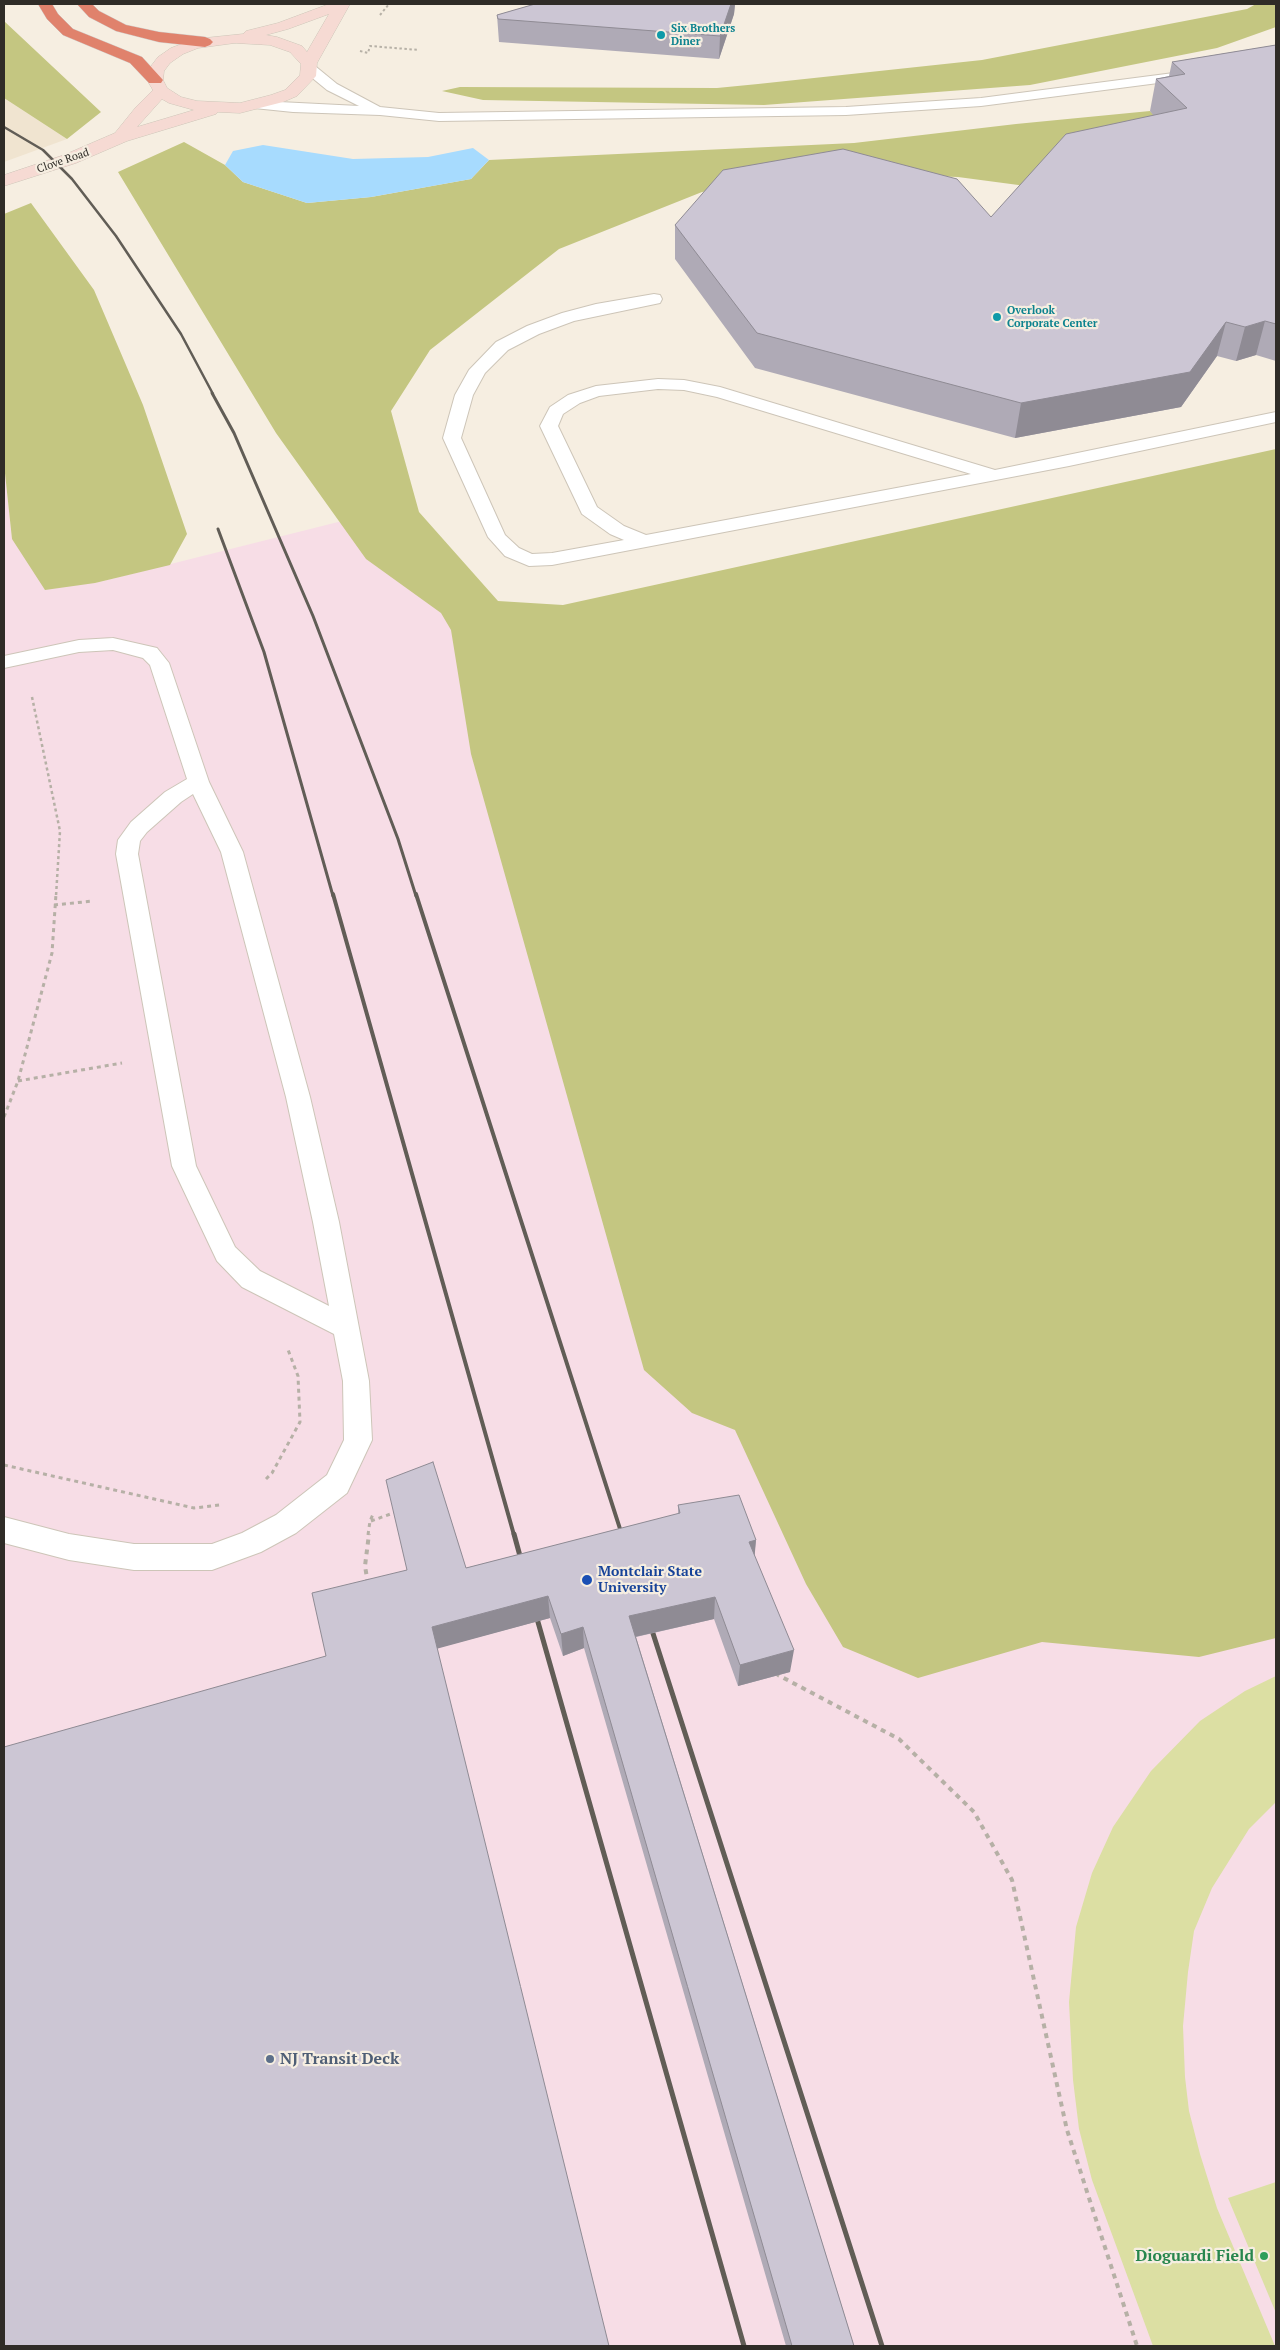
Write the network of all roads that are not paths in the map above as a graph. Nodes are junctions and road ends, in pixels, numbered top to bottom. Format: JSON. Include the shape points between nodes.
{"nodes":[{"id":1,"x":45,"y":4,"type":"edge"},
{"id":2,"x":84,"y":4,"type":"edge"},
{"id":3,"x":341,"y":5,"type":"edge"},
{"id":4,"x":235,"y":38,"type":"junction"},
{"id":5,"x":206,"y":42,"type":"junction"},
{"id":6,"x":309,"y":66,"type":"junction"},
{"id":7,"x":1207,"y":72,"type":"edge"},
{"id":8,"x":158,"y":86,"type":"junction"},
{"id":9,"x":260,"y":104,"type":"junction"},
{"id":10,"x":221,"y":108,"type":"junction"},
{"id":11,"x":380,"y":111,"type":"junction"},
{"id":12,"x":120,"y":137,"type":"junction"},
{"id":13,"x":4,"y":181,"type":"edge"},
{"id":14,"x":654,"y":299,"type":"dead end"},
{"id":15,"x":1276,"y":417,"type":"edge"},
{"id":16,"x":993,"y":475,"type":"junction"},
{"id":17,"x":646,"y":542,"type":"junction"},
{"id":18,"x":4,"y":662,"type":"edge"},
{"id":19,"x":198,"y":782,"type":"junction"},
{"id":20,"x":347,"y":1328,"type":"junction"},
{"id":21,"x":4,"y":1530,"type":"edge"}],
"edges":[{"from":1,"to":8,"type":"highway","via":[[68,32],[136,60]]},
{"from":2,"to":5,"type":"highway","via":[[94,14],[121,28],[159,38]]},
{"from":3,"to":4,"type":"street","name":"Clove Road","via":[[282,26]]},
{"from":3,"to":6,"type":"street","name":"Clove Road"},
{"from":4,"to":5,"type":"street","name":"Clove Road"},
{"from":4,"to":6,"type":"street","name":"Clove Road","via":[[256,38],[285,44],[296,49]]},
{"from":5,"to":8,"type":"street","name":"Clove Road","via":[[177,51],[164,60],[156,70]]},
{"from":6,"to":9,"type":"street","name":"Clove Road","via":[[302,85],[291,93]]},
{"from":6,"to":11,"type":"lane","via":[[332,87]]},
{"from":7,"to":11,"type":"lane","via":[[981,102],[846,112],[439,118]]},
{"from":8,"to":10,"type":"street","name":"Clove Road","via":[[175,100]]},
{"from":8,"to":12,"type":"street","name":"Clove Road"},
{"from":9,"to":10,"type":"street","name":"Clove Road"},
{"from":9,"to":11,"type":"lane"},
{"from":10,"to":12,"type":"street","name":"Clove Road"},
{"from":12,"to":13,"type":"street","name":"Clove Road","via":[[70,159]]},
{"from":14,"to":17,"type":"lane","via":[[568,317],[502,346],[478,370],[464,395],[452,438],[497,537],[512,552],[529,560],[552,560]]},
{"from":15,"to":16,"type":"lane"},
{"from":16,"to":17,"type":"lane"},
{"from":16,"to":17,"type":"lane","via":[[720,392],[684,385],[632,386],[596,391],[574,399],[556,411],[549,426],[589,510],[617,530]]},
{"from":18,"to":19,"type":"lane","via":[[79,646],[113,644],[150,653],[159,662]]},
{"from":19,"to":20,"type":"lane","via":[[232,852],[242,886],[298,1097]]},
{"from":19,"to":20,"type":"lane","via":[[173,797],[139,827],[129,840],[127,854],[184,1166],[226,1254],[251,1279]]},
{"from":20,"to":21,"type":"lane","via":[[356,1381],[358,1440],[336,1484],[286,1524],[251,1543],[212,1557],[134,1557],[69,1547]]}]}
